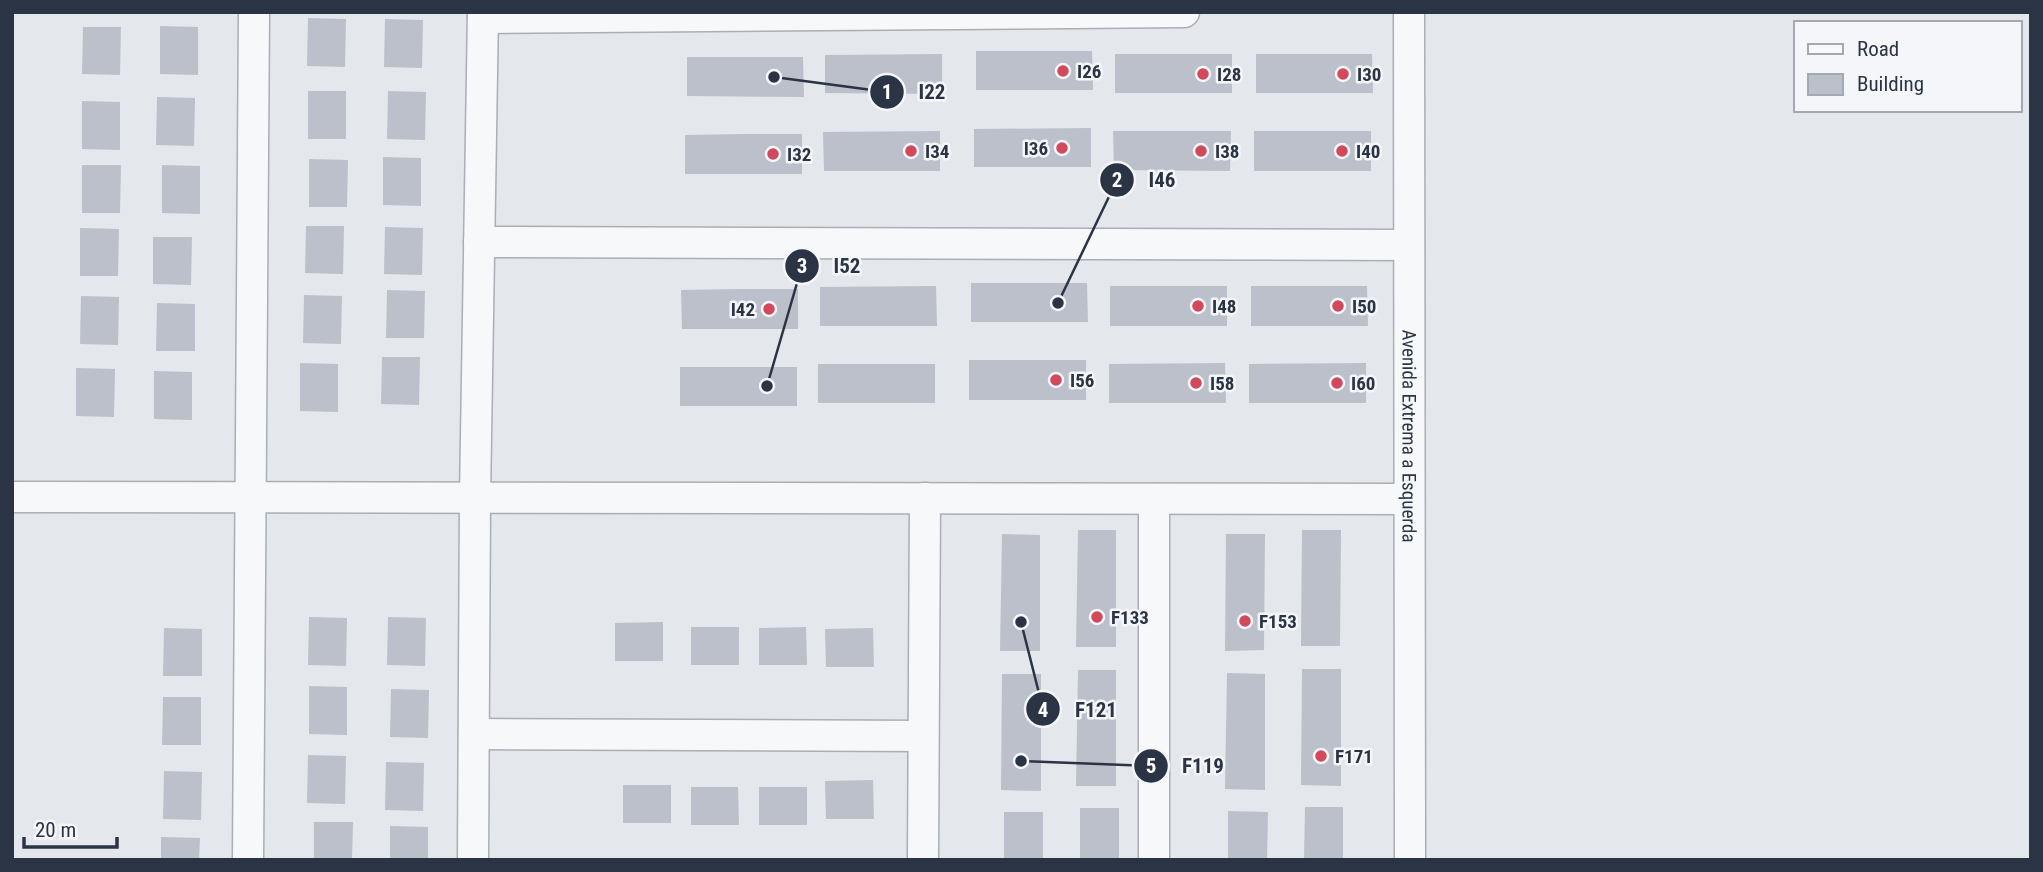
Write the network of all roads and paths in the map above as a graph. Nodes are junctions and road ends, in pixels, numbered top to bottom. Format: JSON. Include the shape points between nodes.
{"nodes":[{"id":1,"x":254,"y":12,"type":"edge"},
{"id":2,"x":1184,"y":12,"type":"edge"},
{"id":3,"x":1409,"y":12,"type":"edge"},
{"id":4,"x":483,"y":15,"type":"edge"},
{"id":5,"x":479,"y":242,"type":"junction"},
{"id":6,"x":1409,"y":245,"type":"junction"},
{"id":7,"x":12,"y":498,"type":"edge"},
{"id":8,"x":250,"y":498,"type":"junction"},
{"id":9,"x":475,"y":498,"type":"junction"},
{"id":10,"x":925,"y":498,"type":"junction"},
{"id":11,"x":1154,"y":499,"type":"junction"},
{"id":12,"x":1409,"y":499,"type":"junction"},
{"id":13,"x":474,"y":734,"type":"junction"},
{"id":14,"x":923,"y":736,"type":"junction"},
{"id":15,"x":248,"y":860,"type":"edge"},
{"id":16,"x":473,"y":860,"type":"edge"},
{"id":17,"x":923,"y":860,"type":"edge"},
{"id":18,"x":1154,"y":860,"type":"edge"},
{"id":19,"x":1410,"y":860,"type":"edge"}],
"edges":[{"from":1,"to":8,"type":"street"},
{"from":2,"to":4,"type":"street"},
{"from":3,"to":6,"type":"street","name":"Avenida Extrema a Esquerda"},
{"from":4,"to":5,"type":"street"},
{"from":5,"to":6,"type":"street"},
{"from":5,"to":9,"type":"street"},
{"from":6,"to":12,"type":"street","name":"Avenida Extrema a Esquerda"},
{"from":7,"to":8,"type":"street"},
{"from":8,"to":9,"type":"street"},
{"from":8,"to":15,"type":"street"},
{"from":9,"to":10,"type":"street"},
{"from":9,"to":13,"type":"street"},
{"from":10,"to":11,"type":"street"},
{"from":10,"to":14,"type":"street"},
{"from":11,"to":12,"type":"street"},
{"from":11,"to":18,"type":"street"},
{"from":12,"to":19,"type":"street","name":"Avenida Extrema a Esquerda"},
{"from":13,"to":14,"type":"street"},
{"from":13,"to":16,"type":"street"},
{"from":14,"to":17,"type":"street"}]}
